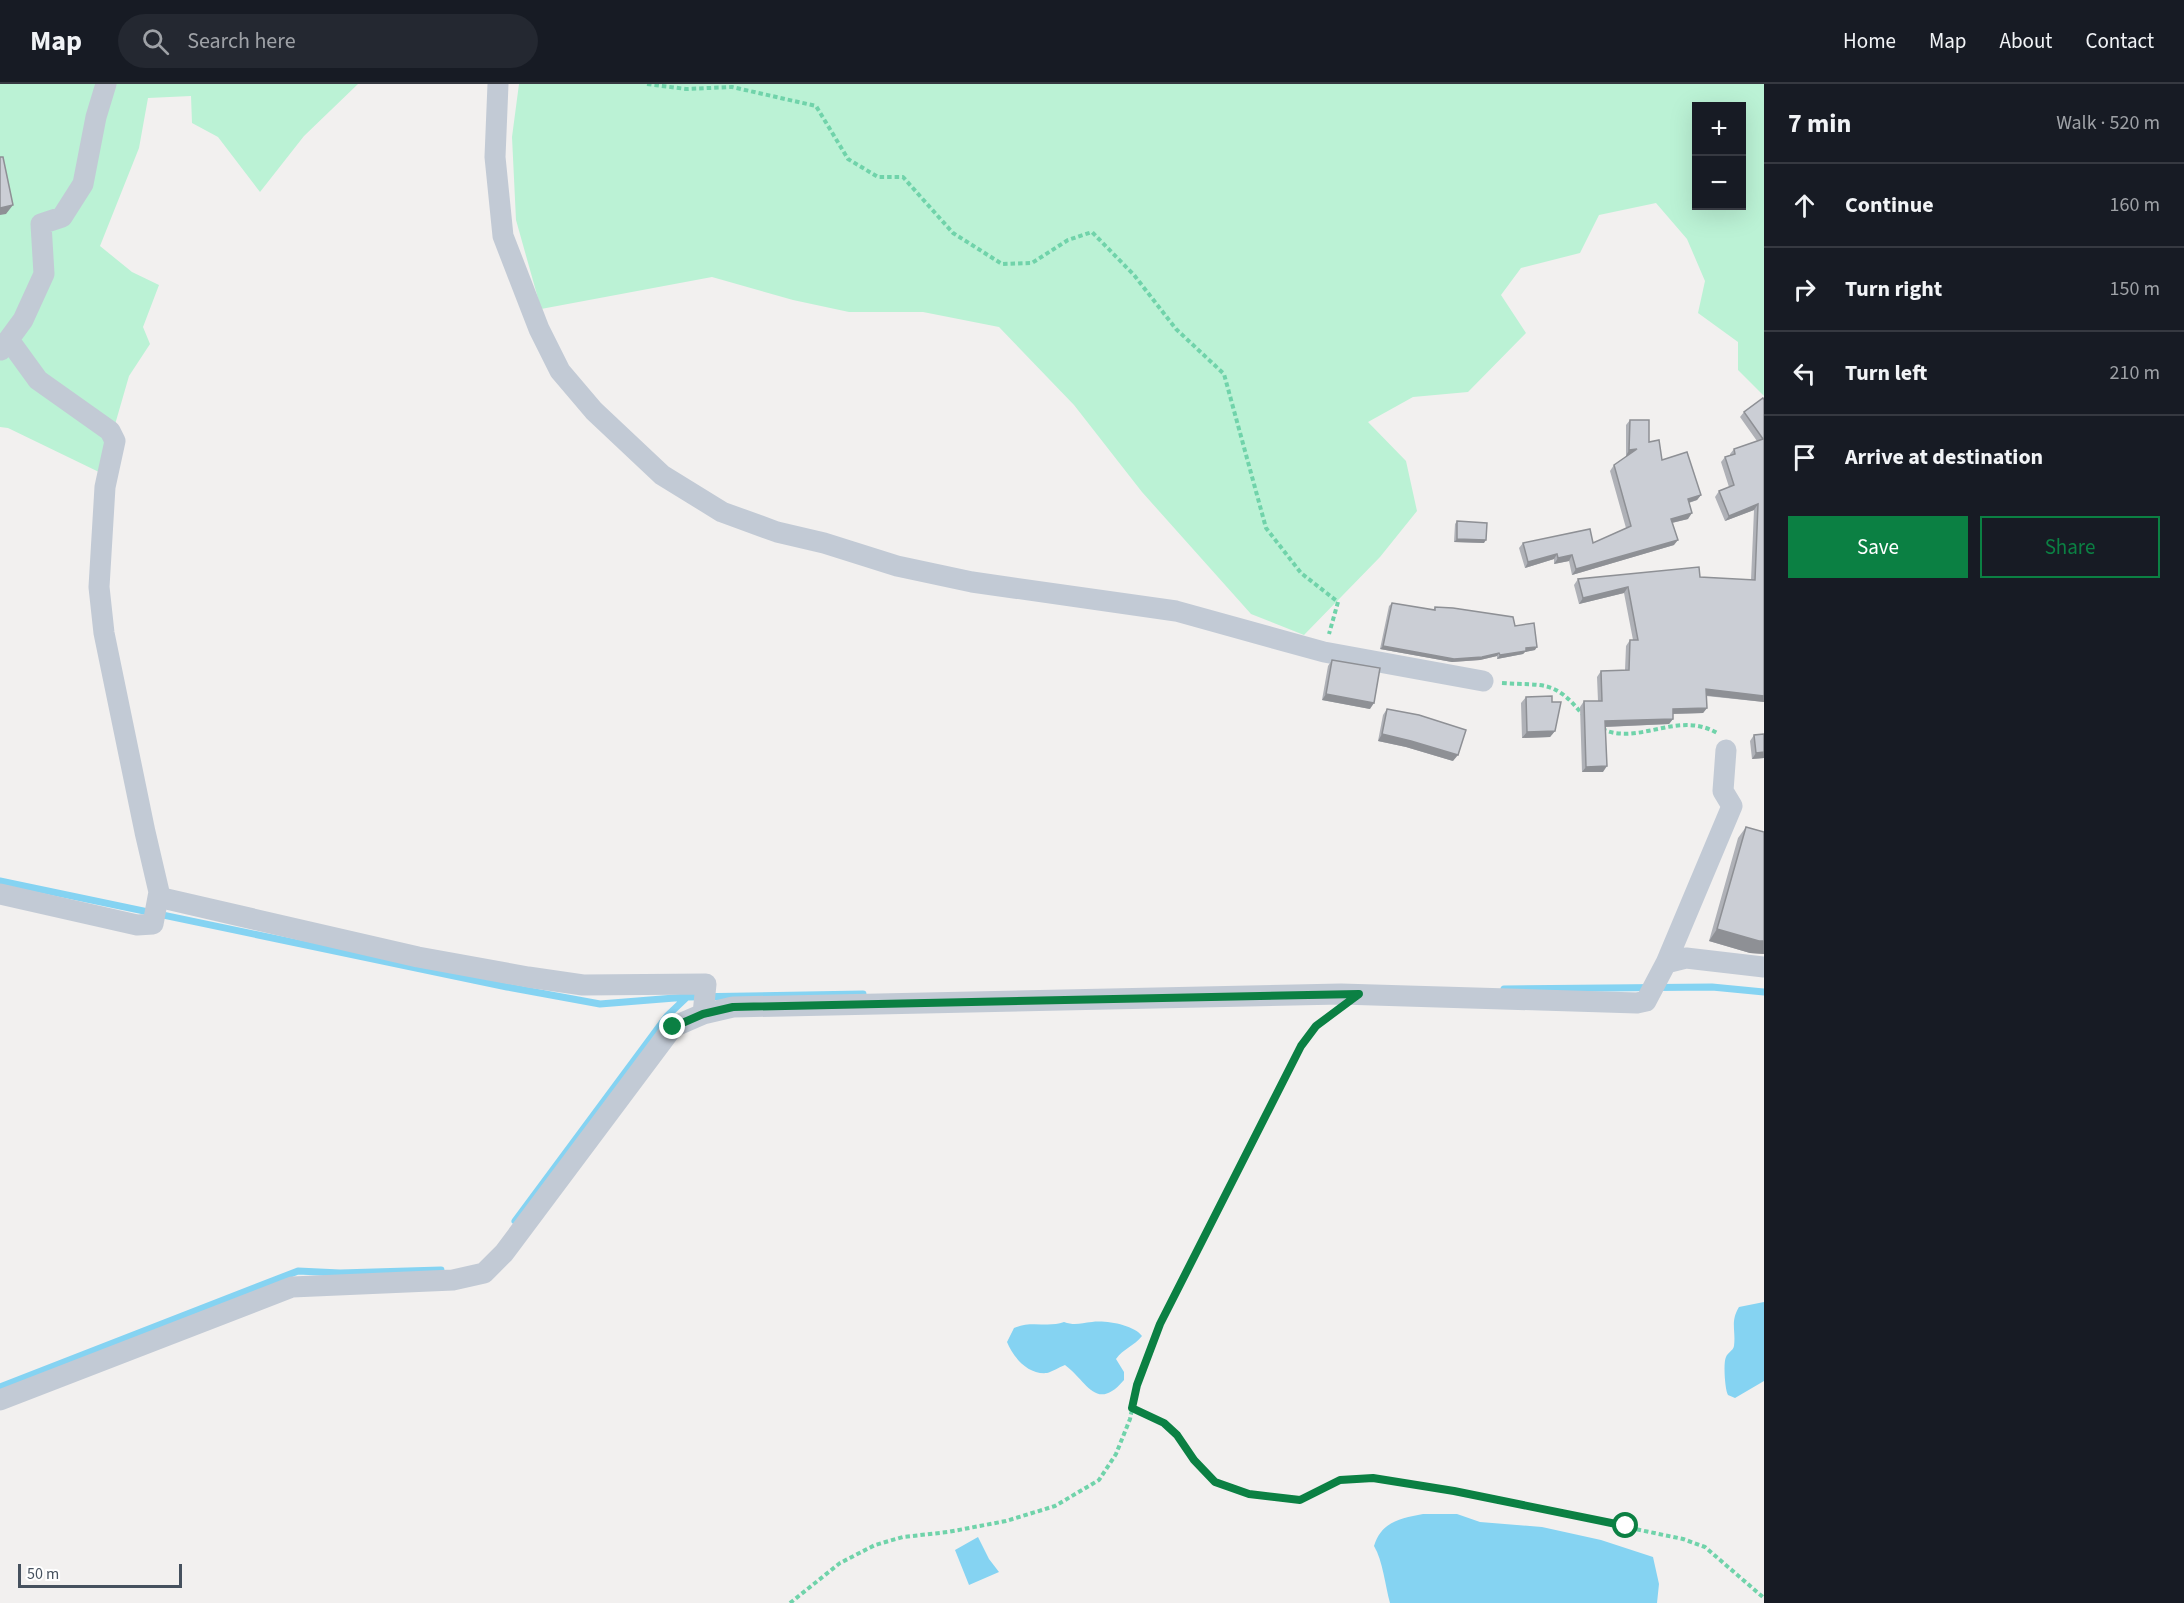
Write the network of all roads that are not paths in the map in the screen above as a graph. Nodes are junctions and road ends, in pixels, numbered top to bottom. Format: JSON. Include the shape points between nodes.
{"nodes":[{"id":1,"x":106,"y":84,"type":"edge"},
{"id":2,"x":498,"y":84,"type":"edge"},
{"id":3,"x":4,"y":346,"type":"edge"},
{"id":4,"x":1483,"y":681,"type":"road end"},
{"id":5,"x":1726,"y":750,"type":"road end"},
{"id":6,"x":0,"y":894,"type":"edge"},
{"id":7,"x":158,"y":900,"type":"junction"},
{"id":8,"x":1764,"y":967,"type":"edge"},
{"id":9,"x":1663,"y":970,"type":"junction"},
{"id":10,"x":703,"y":1010,"type":"junction"},
{"id":11,"x":0,"y":1400,"type":"edge"}],
"edges":[{"from":1,"to":3,"type":"street","via":[[83,184],[63,217],[41,224],[44,274],[23,320]]},
{"from":2,"to":4,"type":"street","via":[[495,157],[503,236],[539,329],[560,371],[623,440],[662,475],[722,512],[897,566],[972,582],[1176,611],[1324,652]]},
{"from":3,"to":7,"type":"street","via":[[38,380],[111,431],[115,441],[105,487],[99,588],[104,633]]},
{"from":5,"to":9,"type":"street","via":[[1723,791],[1732,806]]},
{"from":6,"to":7,"type":"street","via":[[137,925],[153,924]]},
{"from":7,"to":10,"type":"street","via":[[418,957],[583,985],[706,984]]},
{"from":8,"to":9,"type":"street","via":[[1686,958]]},
{"from":9,"to":10,"type":"street","via":[[1646,1001],[1637,1003],[1359,994]]},
{"from":10,"to":11,"type":"street","via":[[673,1027],[504,1253],[484,1273],[453,1280],[292,1287]]}]}
